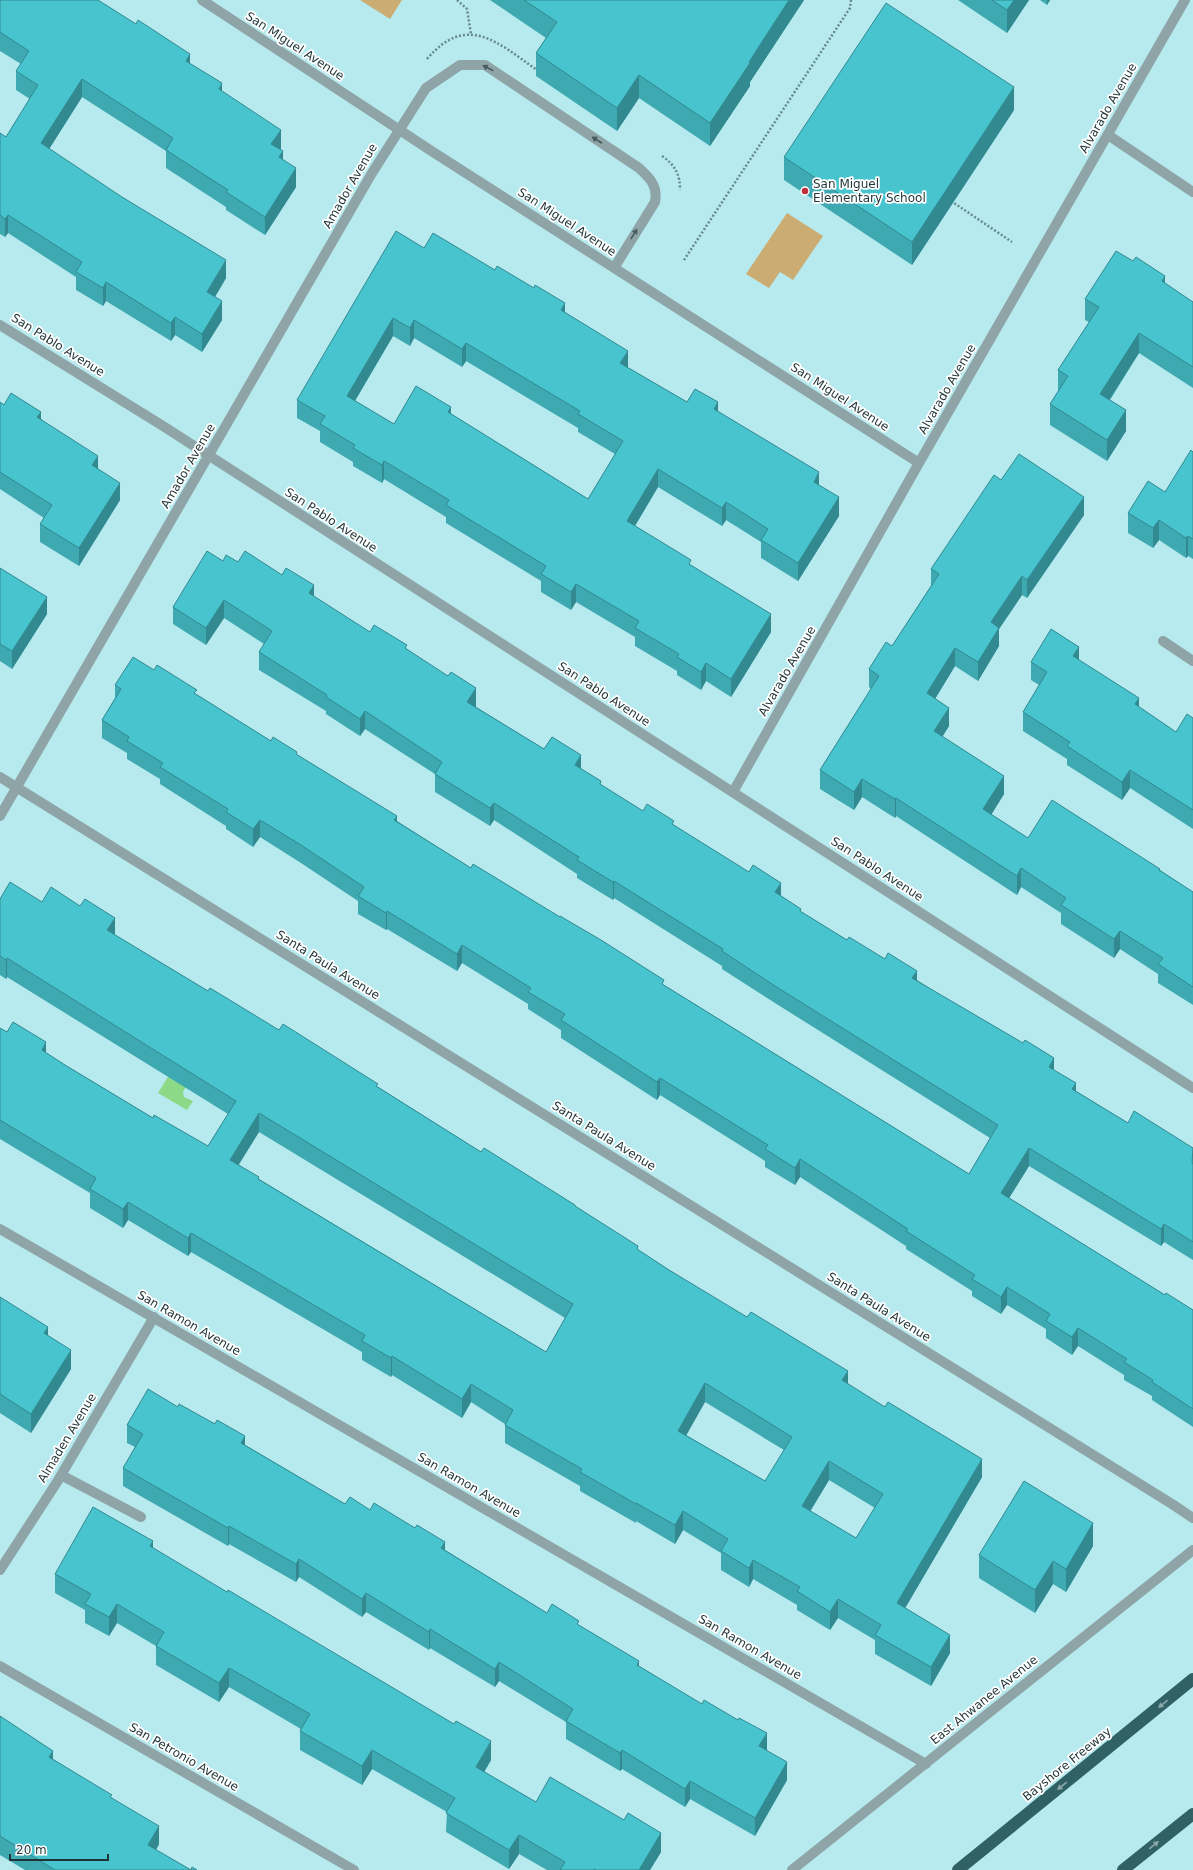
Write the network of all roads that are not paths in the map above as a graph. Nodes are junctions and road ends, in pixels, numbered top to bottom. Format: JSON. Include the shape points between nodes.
{"nodes":[{"id":1,"x":202,"y":0,"type":"edge"},
{"id":2,"x":1185,"y":0,"type":"edge"},
{"id":3,"x":399,"y":130,"type":"junction"},
{"id":4,"x":1108,"y":135,"type":"junction"},
{"id":5,"x":1193,"y":192,"type":"edge"},
{"id":6,"x":614,"y":268,"type":"junction"},
{"id":7,"x":0,"y":325,"type":"edge"},
{"id":8,"x":208,"y":456,"type":"junction"},
{"id":9,"x":919,"y":463,"type":"junction"},
{"id":10,"x":1163,"y":641,"type":"dead end"},
{"id":11,"x":1193,"y":661,"type":"edge"},
{"id":12,"x":0,"y":777,"type":"edge"},
{"id":13,"x":17,"y":787,"type":"junction"},
{"id":14,"x":733,"y":792,"type":"junction"},
{"id":15,"x":0,"y":816,"type":"edge"},
{"id":16,"x":1193,"y":1088,"type":"edge"},
{"id":17,"x":0,"y":1229,"type":"edge"},
{"id":18,"x":154,"y":1317,"type":"junction"},
{"id":19,"x":61,"y":1475,"type":"junction"},
{"id":20,"x":141,"y":1517,"type":"dead end"},
{"id":21,"x":1193,"y":1518,"type":"edge"},
{"id":22,"x":1193,"y":1550,"type":"edge"},
{"id":23,"x":0,"y":1570,"type":"edge"},
{"id":24,"x":0,"y":1666,"type":"edge"},
{"id":25,"x":1193,"y":1679,"type":"edge"},
{"id":26,"x":926,"y":1764,"type":"junction"},
{"id":27,"x":1193,"y":1814,"type":"edge"},
{"id":28,"x":354,"y":1870,"type":"edge"},
{"id":29,"x":792,"y":1870,"type":"edge"},
{"id":30,"x":958,"y":1870,"type":"edge"},
{"id":31,"x":1123,"y":1870,"type":"edge"}],
"edges":[{"from":1,"to":3,"type":"street","name":"San Miguel Avenue"},
{"from":2,"to":4,"type":"street","name":"Alvarado Avenue"},
{"from":3,"to":6,"type":"street","name":"San Miguel Avenue"},
{"from":6,"to":3,"type":"street","name":"Amador Avenue","one_way":true,"via":[[655,202],[657,194],[653,181],[639,168],[485,65],[460,65],[426,88]]},
{"from":3,"to":8,"type":"street","name":"Amador Avenue"},
{"from":4,"to":5,"type":"street"},
{"from":4,"to":9,"type":"street","name":"Alvarado Avenue"},
{"from":6,"to":9,"type":"street","name":"San Miguel Avenue"},
{"from":7,"to":8,"type":"street","name":"San Pablo Avenue"},
{"from":8,"to":13,"type":"street","name":"Amador Avenue"},
{"from":8,"to":14,"type":"street","name":"San Pablo Avenue"},
{"from":9,"to":14,"type":"street","name":"Alvarado Avenue"},
{"from":10,"to":11,"type":"street"},
{"from":12,"to":13,"type":"street","name":"Santa Paula Avenue"},
{"from":13,"to":15,"type":"street","name":"Amador Avenue"},
{"from":13,"to":21,"type":"street","name":"Santa Paula Avenue"},
{"from":14,"to":16,"type":"street","name":"San Pablo Avenue"},
{"from":17,"to":18,"type":"street","name":"San Ramon Avenue"},
{"from":18,"to":19,"type":"street","name":"Almaden Avenue"},
{"from":18,"to":26,"type":"street","name":"San Ramon Avenue"},
{"from":19,"to":20,"type":"street"},
{"from":19,"to":23,"type":"street","name":"Almaden Avenue"},
{"from":22,"to":26,"type":"street","name":"East Ahwanee Avenue"},
{"from":24,"to":28,"type":"street","name":"San Petronio Avenue"},
{"from":25,"to":30,"type":"highway","name":"Bayshore Freeway","one_way":true},
{"from":26,"to":29,"type":"street","name":"East Ahwanee Avenue"},
{"from":31,"to":27,"type":"highway","one_way":true}]}
